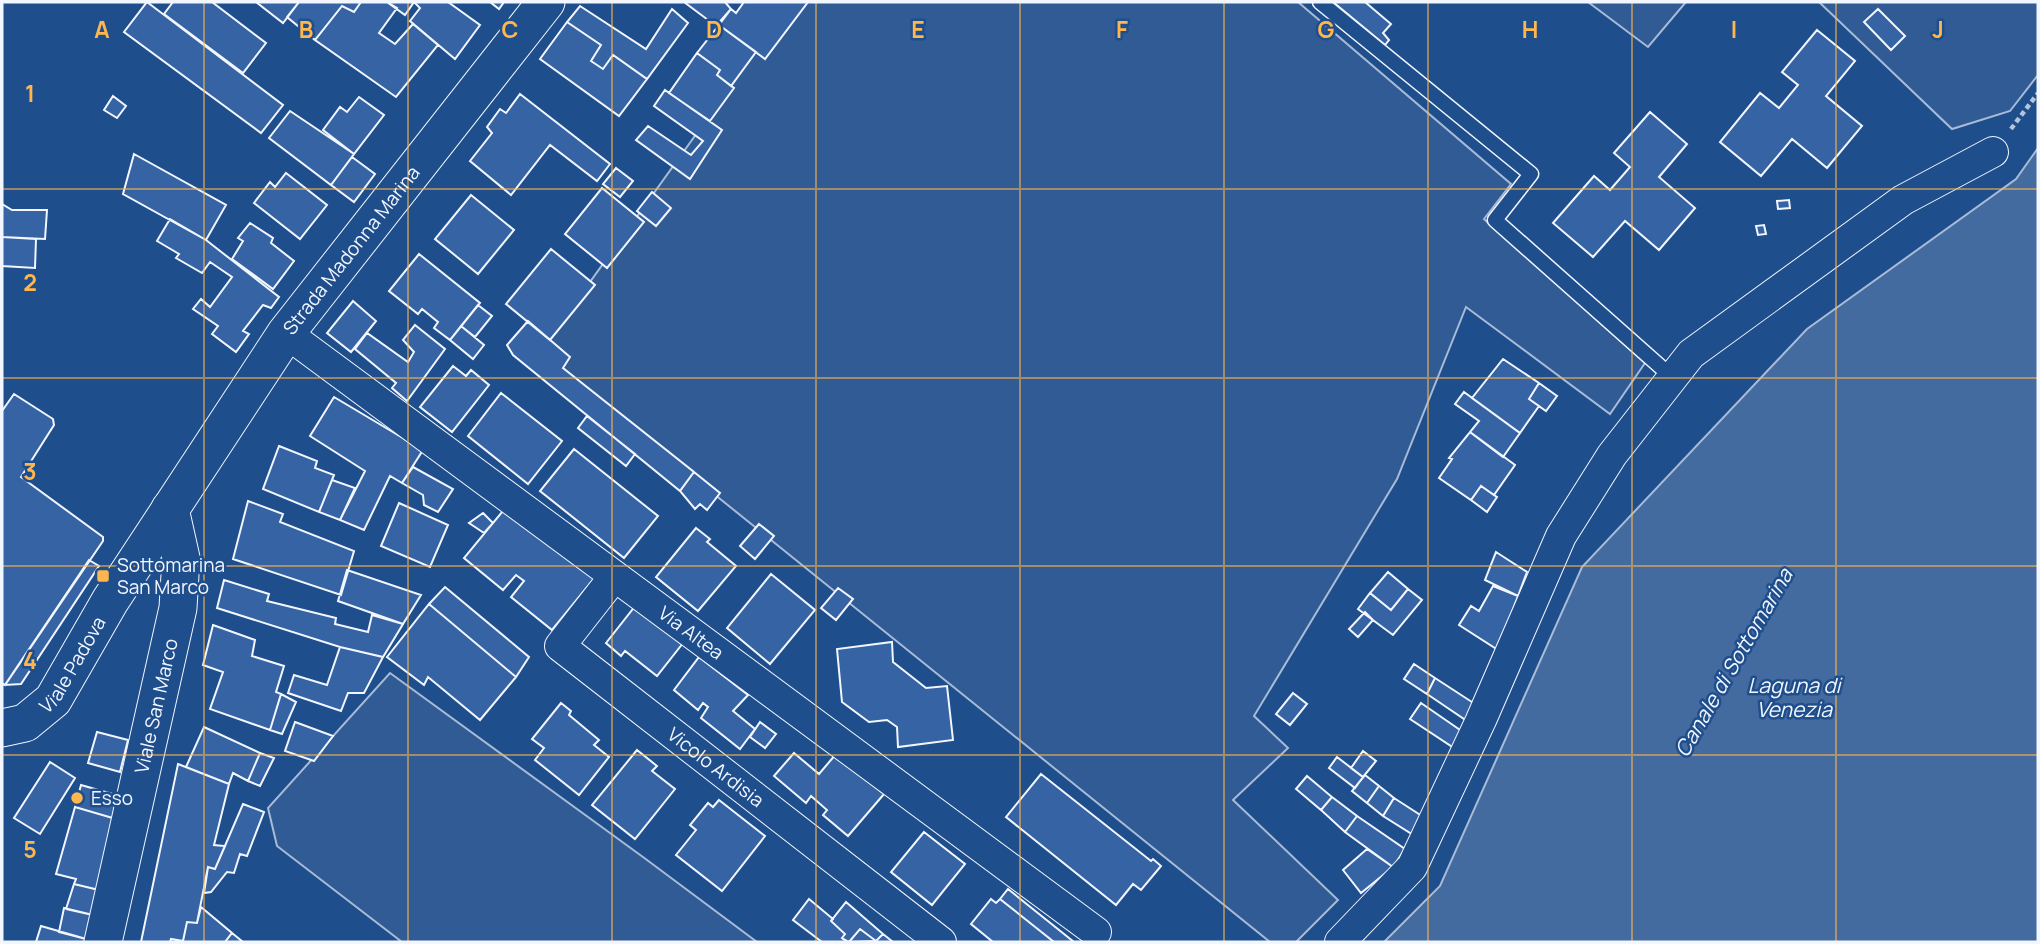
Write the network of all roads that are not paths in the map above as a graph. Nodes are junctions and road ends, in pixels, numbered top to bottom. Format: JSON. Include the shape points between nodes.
{"nodes":[{"id":1,"x":546,"y":2,"type":"edge"},
{"id":2,"x":1320,"y":2,"type":"edge"},
{"id":3,"x":1993,"y":152,"type":"road end"},
{"id":4,"x":286,"y":333,"type":"junction"},
{"id":5,"x":1672,"y":377,"type":"junction"},
{"id":6,"x":170,"y":509,"type":"junction"},
{"id":7,"x":614,"y":577,"type":"junction"},
{"id":8,"x":2,"y":728,"type":"edge"},
{"id":9,"x":1096,"y":932,"type":"dead end"},
{"id":10,"x":103,"y":942,"type":"edge"},
{"id":11,"x":941,"y":942,"type":"edge"},
{"id":12,"x":1340,"y":942,"type":"edge"}],
"edges":[{"from":1,"to":4,"type":"street","name":"Strada Madonna Marina"},
{"from":2,"to":5,"type":"lane","via":[[1531,174],[1495,220]]},
{"from":3,"to":5,"type":"street","via":[[1903,200],[1691,354]]},
{"from":4,"to":6,"type":"street","name":"Strada Madonna Marina"},
{"from":4,"to":7,"type":"street","name":"Via Altea"},
{"from":5,"to":12,"type":"street","via":[[1612,454],[1561,536],[1412,867]]},
{"from":6,"to":8,"type":"street","name":"Viale Padova","via":[[53,700],[25,723]]},
{"from":6,"to":10,"type":"street","name":"Viale San Marco","via":[[181,558],[178,608]]},
{"from":7,"to":9,"type":"street","name":"Via Altea"},
{"from":7,"to":11,"type":"street","name":"Vicolo Ardisia","via":[[560,646]]}]}
